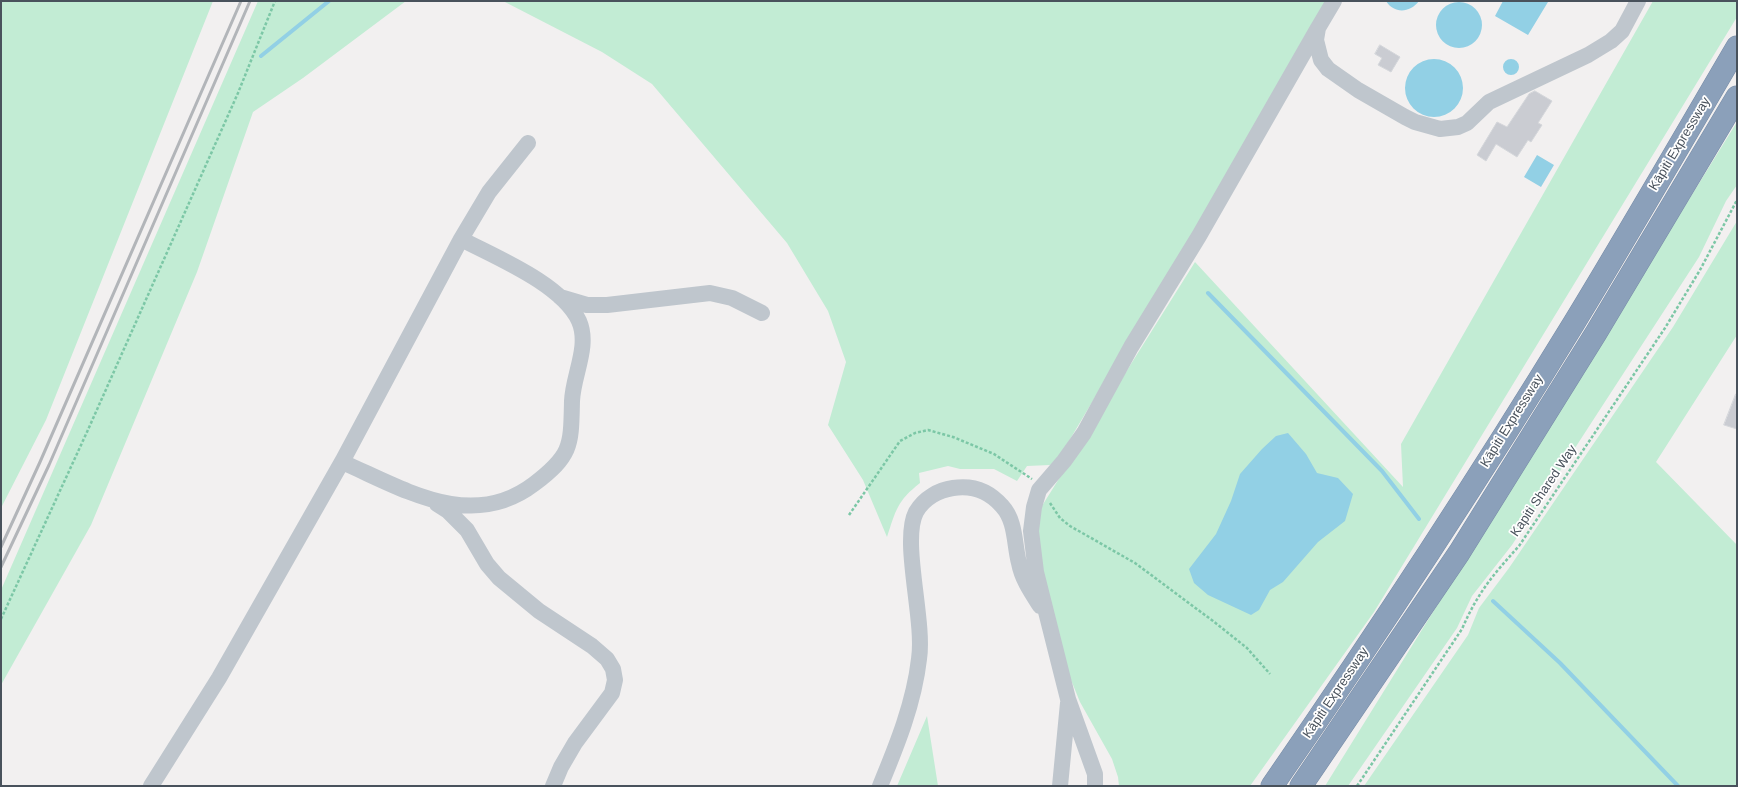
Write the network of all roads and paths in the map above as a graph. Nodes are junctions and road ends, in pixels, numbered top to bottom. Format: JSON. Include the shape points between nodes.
{"nodes":[{"id":1,"x":275,"y":1,"type":"edge"},
{"id":2,"x":1334,"y":1,"type":"edge"},
{"id":3,"x":1638,"y":1,"type":"edge"},
{"id":4,"x":1318,"y":28,"type":"junction"},
{"id":5,"x":1737,"y":46,"type":"edge"},
{"id":6,"x":1737,"y":98,"type":"edge"},
{"id":7,"x":528,"y":143,"type":"dead end"},
{"id":8,"x":1737,"y":200,"type":"edge"},
{"id":9,"x":461,"y":239,"type":"junction"},
{"id":10,"x":560,"y":297,"type":"junction"},
{"id":11,"x":762,"y":313,"type":"dead end"},
{"id":12,"x":342,"y":462,"type":"junction"},
{"id":13,"x":1042,"y":486,"type":"junction"},
{"id":14,"x":430,"y":500,"type":"junction"},
{"id":15,"x":849,"y":515,"type":"dead end"},
{"id":16,"x":1,"y":619,"type":"edge"},
{"id":17,"x":1047,"y":620,"type":"junction"},
{"id":18,"x":1270,"y":674,"type":"dead end"},
{"id":19,"x":1068,"y":699,"type":"junction"},
{"id":20,"x":151,"y":786,"type":"edge"},
{"id":21,"x":553,"y":786,"type":"edge"},
{"id":22,"x":880,"y":786,"type":"edge"},
{"id":23,"x":1060,"y":786,"type":"edge"},
{"id":24,"x":1095,"y":786,"type":"edge"},
{"id":25,"x":1272,"y":786,"type":"edge"},
{"id":26,"x":1301,"y":786,"type":"edge"},
{"id":27,"x":1357,"y":786,"type":"edge"}],
"edges":[{"from":1,"to":16,"type":"path","via":[[238,93]]},
{"from":2,"to":4,"type":"lane"},
{"from":3,"to":4,"type":"lane","via":[[1622,31],[1611,41],[1588,55],[1489,102],[1467,123],[1440,129],[1415,122],[1342,80],[1328,69],[1321,60],[1316,40]]},
{"from":4,"to":13,"type":"lane","via":[[1084,433]]},
{"from":5,"to":25,"type":"highway","name":"Kāpiti Expressway","via":[[1575,322],[1440,537]]},
{"from":6,"to":26,"type":"highway","name":"Kāpiti Expressway","via":[[1596,333],[1463,546]]},
{"from":7,"to":9,"type":"lane","via":[[489,192]]},
{"from":8,"to":27,"type":"path","name":"Kapiti Shared Way","via":[[1700,270],[1665,328],[1519,546],[1491,577],[1474,603],[1462,629]]},
{"from":9,"to":10,"type":"lane","via":[[532,276]]},
{"from":9,"to":12,"type":"lane"},
{"from":10,"to":11,"type":"lane","via":[[587,305],[606,305],[710,293],[732,298]]},
{"from":10,"to":14,"type":"lane","via":[[579,321],[582,335],[582,349],[574,386],[571,440],[563,457],[552,470],[513,497],[478,506],[451,505]]},
{"from":12,"to":14,"type":"lane"},
{"from":12,"to":20,"type":"lane","via":[[218,678]]},
{"from":13,"to":15,"type":"path","via":[[994,454],[928,430],[915,433],[900,442]]},
{"from":13,"to":17,"type":"lane","via":[[1034,507],[1031,531],[1036,572]]},
{"from":13,"to":18,"type":"path","via":[[1060,518],[1135,563],[1172,590],[1247,648]]},
{"from":14,"to":21,"type":"lane","via":[[458,520],[499,578],[539,611],[592,646],[607,659],[612,669],[615,680],[612,693],[575,744]]},
{"from":17,"to":19,"type":"lane"},
{"from":17,"to":22,"type":"lane","via":[[1022,575],[1009,515],[993,496],[975,488],[955,488],[936,493],[922,504],[916,512],[912,532],[919,614],[919,661],[904,725]]},
{"from":19,"to":23,"type":"lane"},
{"from":19,"to":24,"type":"lane","via":[[1095,774]]}]}
